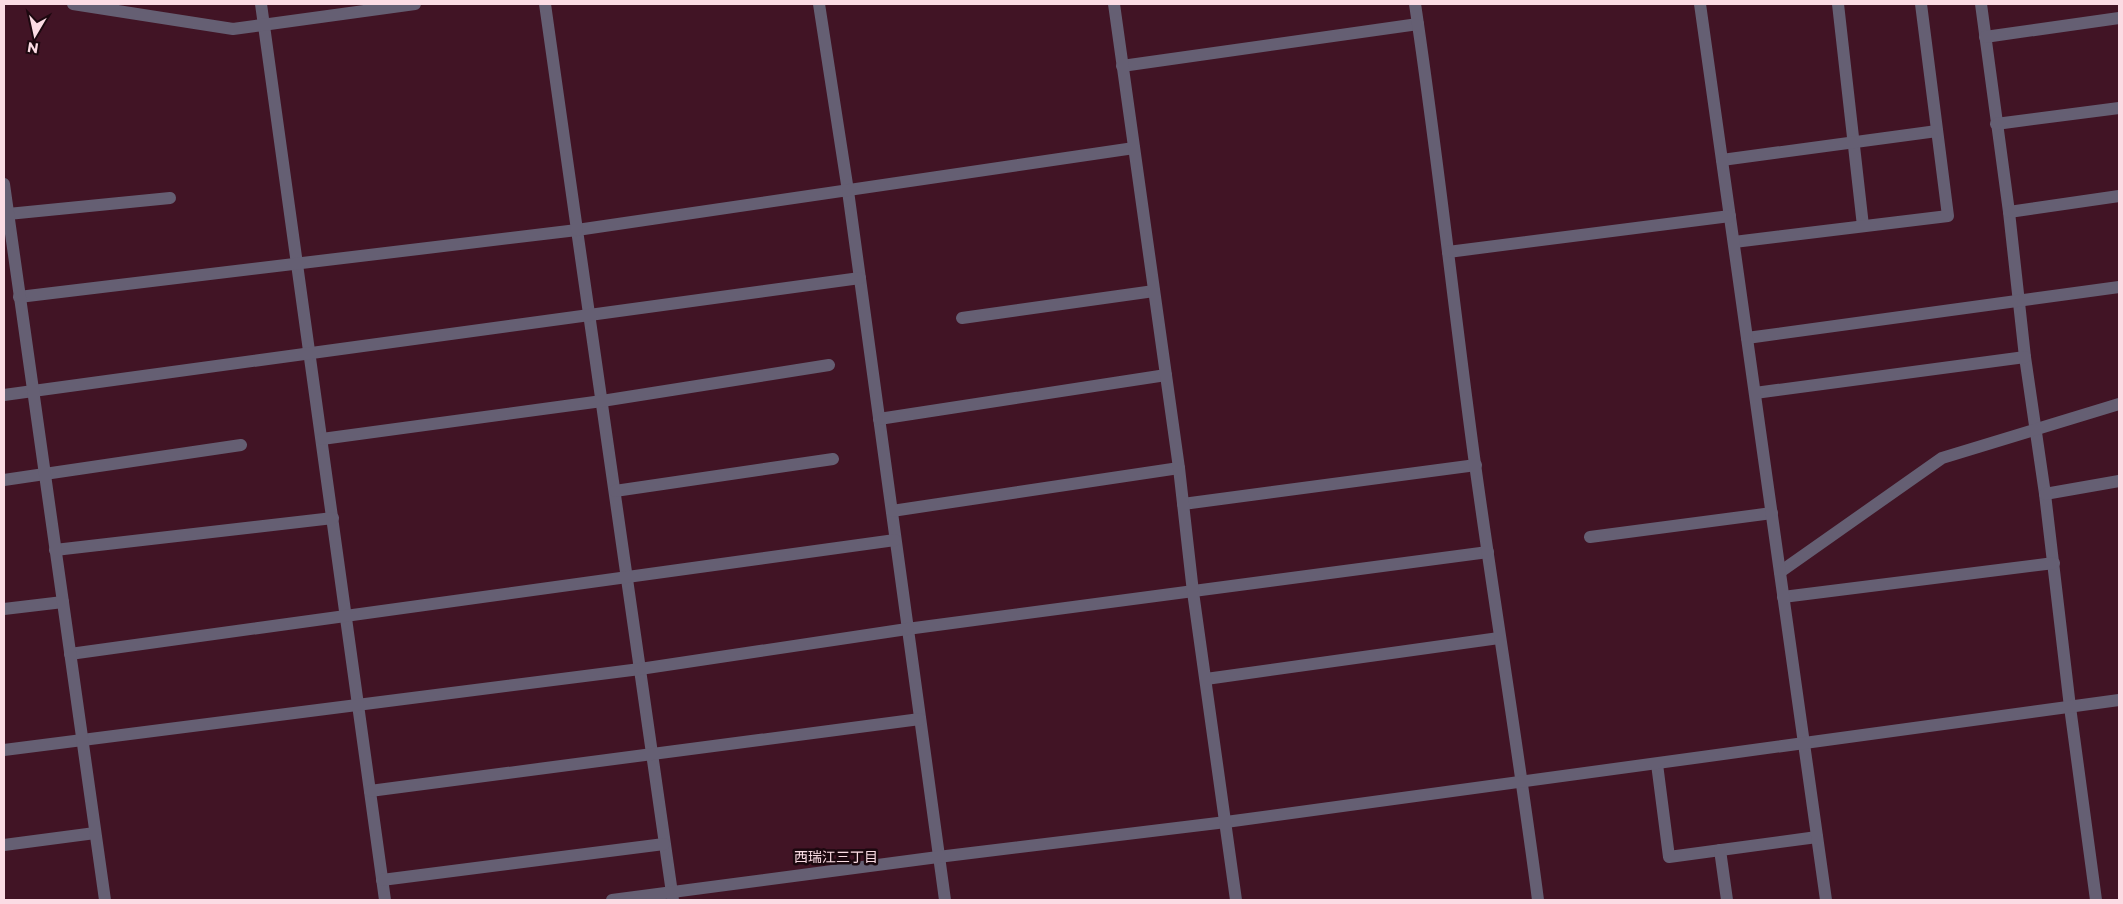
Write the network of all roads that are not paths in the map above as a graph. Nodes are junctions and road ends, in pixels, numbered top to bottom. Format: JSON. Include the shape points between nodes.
{"nodes":[{"id":1,"x":73,"y":4,"type":"edge"},
{"id":2,"x":261,"y":4,"type":"edge"},
{"id":3,"x":415,"y":4,"type":"edge"},
{"id":4,"x":545,"y":4,"type":"edge"},
{"id":5,"x":819,"y":4,"type":"edge"},
{"id":6,"x":1114,"y":4,"type":"edge"},
{"id":7,"x":1415,"y":4,"type":"edge"},
{"id":8,"x":1700,"y":4,"type":"edge"},
{"id":9,"x":1838,"y":4,"type":"edge"},
{"id":10,"x":1922,"y":4,"type":"edge"},
{"id":11,"x":1980,"y":4,"type":"edge"},
{"id":12,"x":2119,"y":18,"type":"edge"},
{"id":13,"x":1418,"y":24,"type":"junction"},
{"id":14,"x":264,"y":25,"type":"junction"},
{"id":15,"x":1985,"y":36,"type":"junction"},
{"id":16,"x":1122,"y":66,"type":"junction"},
{"id":17,"x":2119,"y":108,"type":"edge"},
{"id":18,"x":1996,"y":124,"type":"junction"},
{"id":19,"x":1937,"y":131,"type":"junction"},
{"id":20,"x":1854,"y":142,"type":"junction"},
{"id":21,"x":1134,"y":148,"type":"junction"},
{"id":22,"x":1722,"y":160,"type":"junction"},
{"id":23,"x":4,"y":184,"type":"edge"},
{"id":24,"x":848,"y":191,"type":"junction"},
{"id":25,"x":2119,"y":196,"type":"edge"},
{"id":26,"x":170,"y":198,"type":"dead end"},
{"id":27,"x":2009,"y":212,"type":"junction"},
{"id":28,"x":8,"y":214,"type":"junction"},
{"id":29,"x":1730,"y":216,"type":"junction"},
{"id":30,"x":1863,"y":226,"type":"junction"},
{"id":31,"x":577,"y":230,"type":"junction"},
{"id":32,"x":1734,"y":242,"type":"junction"},
{"id":33,"x":1448,"y":252,"type":"junction"},
{"id":34,"x":298,"y":263,"type":"junction"},
{"id":35,"x":860,"y":278,"type":"junction"},
{"id":36,"x":2119,"y":287,"type":"edge"},
{"id":37,"x":1154,"y":291,"type":"junction"},
{"id":38,"x":19,"y":297,"type":"junction"},
{"id":39,"x":2020,"y":300,"type":"junction"},
{"id":40,"x":590,"y":315,"type":"junction"},
{"id":41,"x":962,"y":318,"type":"dead end"},
{"id":42,"x":1747,"y":338,"type":"junction"},
{"id":43,"x":310,"y":354,"type":"junction"},
{"id":44,"x":2025,"y":357,"type":"junction"},
{"id":45,"x":829,"y":365,"type":"dead end"},
{"id":46,"x":1166,"y":375,"type":"junction"},
{"id":47,"x":33,"y":391,"type":"junction"},
{"id":48,"x":1755,"y":393,"type":"junction"},
{"id":49,"x":4,"y":395,"type":"edge"},
{"id":50,"x":602,"y":401,"type":"junction"},
{"id":51,"x":2119,"y":404,"type":"edge"},
{"id":52,"x":879,"y":419,"type":"junction"},
{"id":53,"x":2036,"y":430,"type":"junction"},
{"id":54,"x":322,"y":439,"type":"junction"},
{"id":55,"x":241,"y":445,"type":"dead end"},
{"id":56,"x":833,"y":459,"type":"dead end"},
{"id":57,"x":1476,"y":465,"type":"junction"},
{"id":58,"x":1179,"y":468,"type":"junction"},
{"id":59,"x":44,"y":474,"type":"junction"},
{"id":60,"x":4,"y":480,"type":"edge"},
{"id":61,"x":2119,"y":481,"type":"edge"},
{"id":62,"x":614,"y":492,"type":"junction"},
{"id":63,"x":2046,"y":494,"type":"junction"},
{"id":64,"x":1183,"y":504,"type":"junction"},
{"id":65,"x":892,"y":511,"type":"junction"},
{"id":66,"x":1772,"y":513,"type":"junction"},
{"id":67,"x":333,"y":518,"type":"junction"},
{"id":68,"x":1590,"y":537,"type":"dead end"},
{"id":69,"x":895,"y":540,"type":"junction"},
{"id":70,"x":55,"y":550,"type":"junction"},
{"id":71,"x":1488,"y":552,"type":"junction"},
{"id":72,"x":2054,"y":563,"type":"junction"},
{"id":73,"x":1780,"y":572,"type":"junction"},
{"id":74,"x":627,"y":577,"type":"junction"},
{"id":75,"x":1193,"y":592,"type":"junction"},
{"id":76,"x":1783,"y":597,"type":"junction"},
{"id":77,"x":63,"y":602,"type":"junction"},
{"id":78,"x":4,"y":609,"type":"edge"},
{"id":79,"x":346,"y":616,"type":"junction"},
{"id":80,"x":908,"y":629,"type":"junction"},
{"id":81,"x":1500,"y":638,"type":"junction"},
{"id":82,"x":70,"y":654,"type":"junction"},
{"id":83,"x":640,"y":669,"type":"junction"},
{"id":84,"x":1206,"y":679,"type":"junction"},
{"id":85,"x":2119,"y":700,"type":"edge"},
{"id":86,"x":358,"y":706,"type":"junction"},
{"id":87,"x":2070,"y":707,"type":"junction"},
{"id":88,"x":920,"y":719,"type":"junction"},
{"id":89,"x":82,"y":739,"type":"junction"},
{"id":90,"x":1804,"y":744,"type":"junction"},
{"id":91,"x":4,"y":750,"type":"edge"},
{"id":92,"x":652,"y":755,"type":"junction"},
{"id":93,"x":1657,"y":764,"type":"junction"},
{"id":94,"x":1523,"y":782,"type":"junction"},
{"id":95,"x":370,"y":791,"type":"junction"},
{"id":96,"x":1226,"y":822,"type":"junction"},
{"id":97,"x":95,"y":833,"type":"junction"},
{"id":98,"x":1817,"y":837,"type":"junction"},
{"id":99,"x":664,"y":844,"type":"junction"},
{"id":100,"x":4,"y":845,"type":"edge"},
{"id":101,"x":1720,"y":850,"type":"junction"},
{"id":102,"x":938,"y":857,"type":"junction"},
{"id":103,"x":382,"y":880,"type":"junction"},
{"id":104,"x":672,"y":896,"type":"edge"},
{"id":105,"x":105,"y":900,"type":"edge"},
{"id":106,"x":385,"y":900,"type":"edge"},
{"id":107,"x":612,"y":900,"type":"edge"},
{"id":108,"x":945,"y":900,"type":"edge"},
{"id":109,"x":1236,"y":900,"type":"edge"},
{"id":110,"x":1538,"y":900,"type":"edge"},
{"id":111,"x":1727,"y":900,"type":"edge"},
{"id":112,"x":1826,"y":900,"type":"edge"},
{"id":113,"x":2096,"y":900,"type":"edge"}],
"edges":[{"from":1,"to":14,"type":"street","via":[[233,29]]},
{"from":2,"to":14,"type":"street"},
{"from":3,"to":14,"type":"street"},
{"from":4,"to":31,"type":"street"},
{"from":5,"to":24,"type":"street"},
{"from":6,"to":16,"type":"street"},
{"from":7,"to":13,"type":"street"},
{"from":8,"to":22,"type":"street"},
{"from":9,"to":20,"type":"street"},
{"from":10,"to":19,"type":"street"},
{"from":11,"to":15,"type":"street"},
{"from":12,"to":15,"type":"street"},
{"from":13,"to":16,"type":"street"},
{"from":13,"to":33,"type":"street"},
{"from":14,"to":34,"type":"street"},
{"from":15,"to":18,"type":"street"},
{"from":16,"to":21,"type":"street"},
{"from":17,"to":18,"type":"street"},
{"from":18,"to":27,"type":"street"},
{"from":19,"to":20,"type":"street"},
{"from":19,"to":30,"type":"street","via":[[1948,216]]},
{"from":20,"to":22,"type":"street"},
{"from":20,"to":30,"type":"street"},
{"from":21,"to":24,"type":"street"},
{"from":21,"to":37,"type":"street"},
{"from":22,"to":29,"type":"street"},
{"from":23,"to":28,"type":"street"},
{"from":24,"to":31,"type":"street"},
{"from":24,"to":35,"type":"street"},
{"from":25,"to":27,"type":"street"},
{"from":26,"to":28,"type":"street"},
{"from":27,"to":39,"type":"street"},
{"from":28,"to":38,"type":"street"},
{"from":29,"to":32,"type":"street"},
{"from":29,"to":33,"type":"street"},
{"from":30,"to":32,"type":"street"},
{"from":31,"to":34,"type":"street"},
{"from":31,"to":40,"type":"street"},
{"from":32,"to":42,"type":"street"},
{"from":33,"to":57,"type":"street"},
{"from":34,"to":38,"type":"street"},
{"from":34,"to":43,"type":"street"},
{"from":35,"to":40,"type":"street"},
{"from":35,"to":52,"type":"street"},
{"from":36,"to":39,"type":"street"},
{"from":37,"to":41,"type":"street"},
{"from":37,"to":46,"type":"street"},
{"from":38,"to":47,"type":"street"},
{"from":39,"to":42,"type":"street"},
{"from":39,"to":44,"type":"street"},
{"from":40,"to":43,"type":"street"},
{"from":40,"to":50,"type":"street"},
{"from":42,"to":48,"type":"street"},
{"from":43,"to":47,"type":"street"},
{"from":43,"to":54,"type":"street"},
{"from":44,"to":48,"type":"street"},
{"from":44,"to":53,"type":"street"},
{"from":45,"to":50,"type":"street"},
{"from":46,"to":52,"type":"street"},
{"from":46,"to":58,"type":"street"},
{"from":47,"to":49,"type":"street"},
{"from":47,"to":59,"type":"street"},
{"from":48,"to":66,"type":"street"},
{"from":50,"to":54,"type":"street"},
{"from":50,"to":62,"type":"street"},
{"from":51,"to":53,"type":"street"},
{"from":52,"to":65,"type":"street"},
{"from":53,"to":63,"type":"street"},
{"from":53,"to":73,"type":"street","via":[[1942,458]]},
{"from":54,"to":67,"type":"street"},
{"from":55,"to":59,"type":"street"},
{"from":56,"to":62,"type":"street"},
{"from":57,"to":64,"type":"street"},
{"from":57,"to":71,"type":"street"},
{"from":58,"to":64,"type":"street"},
{"from":58,"to":65,"type":"street"},
{"from":59,"to":60,"type":"street"},
{"from":59,"to":70,"type":"street"},
{"from":61,"to":63,"type":"street"},
{"from":62,"to":74,"type":"street"},
{"from":63,"to":72,"type":"street"},
{"from":64,"to":75,"type":"street"},
{"from":65,"to":69,"type":"street"},
{"from":66,"to":68,"type":"street"},
{"from":66,"to":73,"type":"street"},
{"from":67,"to":70,"type":"street"},
{"from":67,"to":79,"type":"street"},
{"from":69,"to":74,"type":"street"},
{"from":69,"to":80,"type":"street"},
{"from":70,"to":77,"type":"street"},
{"from":71,"to":75,"type":"street"},
{"from":71,"to":81,"type":"street"},
{"from":72,"to":76,"type":"street"},
{"from":72,"to":87,"type":"street"},
{"from":73,"to":76,"type":"street"},
{"from":74,"to":79,"type":"street"},
{"from":74,"to":83,"type":"street"},
{"from":75,"to":80,"type":"street"},
{"from":75,"to":84,"type":"street"},
{"from":76,"to":90,"type":"street"},
{"from":77,"to":78,"type":"street"},
{"from":77,"to":82,"type":"street"},
{"from":79,"to":82,"type":"street"},
{"from":79,"to":86,"type":"street"},
{"from":80,"to":83,"type":"street"},
{"from":80,"to":88,"type":"street"},
{"from":81,"to":84,"type":"street"},
{"from":81,"to":94,"type":"street"},
{"from":82,"to":89,"type":"street"},
{"from":83,"to":86,"type":"street"},
{"from":83,"to":92,"type":"street"},
{"from":84,"to":96,"type":"street"},
{"from":85,"to":87,"type":"street"},
{"from":86,"to":89,"type":"street"},
{"from":86,"to":95,"type":"street"},
{"from":87,"to":90,"type":"street"},
{"from":87,"to":113,"type":"street"},
{"from":88,"to":92,"type":"street"},
{"from":88,"to":102,"type":"street"},
{"from":89,"to":91,"type":"street"},
{"from":89,"to":97,"type":"street"},
{"from":90,"to":93,"type":"street"},
{"from":90,"to":98,"type":"street"},
{"from":92,"to":95,"type":"street"},
{"from":92,"to":99,"type":"street"},
{"from":93,"to":94,"type":"street"},
{"from":93,"to":101,"type":"street","via":[[1669,857]]},
{"from":94,"to":96,"type":"street"},
{"from":94,"to":110,"type":"street"},
{"from":95,"to":103,"type":"street"},
{"from":96,"to":102,"type":"street"},
{"from":96,"to":109,"type":"street"},
{"from":97,"to":100,"type":"street"},
{"from":97,"to":105,"type":"street"},
{"from":98,"to":101,"type":"street"},
{"from":98,"to":112,"type":"street"},
{"from":99,"to":103,"type":"street"},
{"from":99,"to":104,"type":"street"},
{"from":101,"to":111,"type":"street"},
{"from":102,"to":104,"type":"street"},
{"from":102,"to":108,"type":"street"},
{"from":103,"to":106,"type":"street"},
{"from":104,"to":107,"type":"street"}]}
